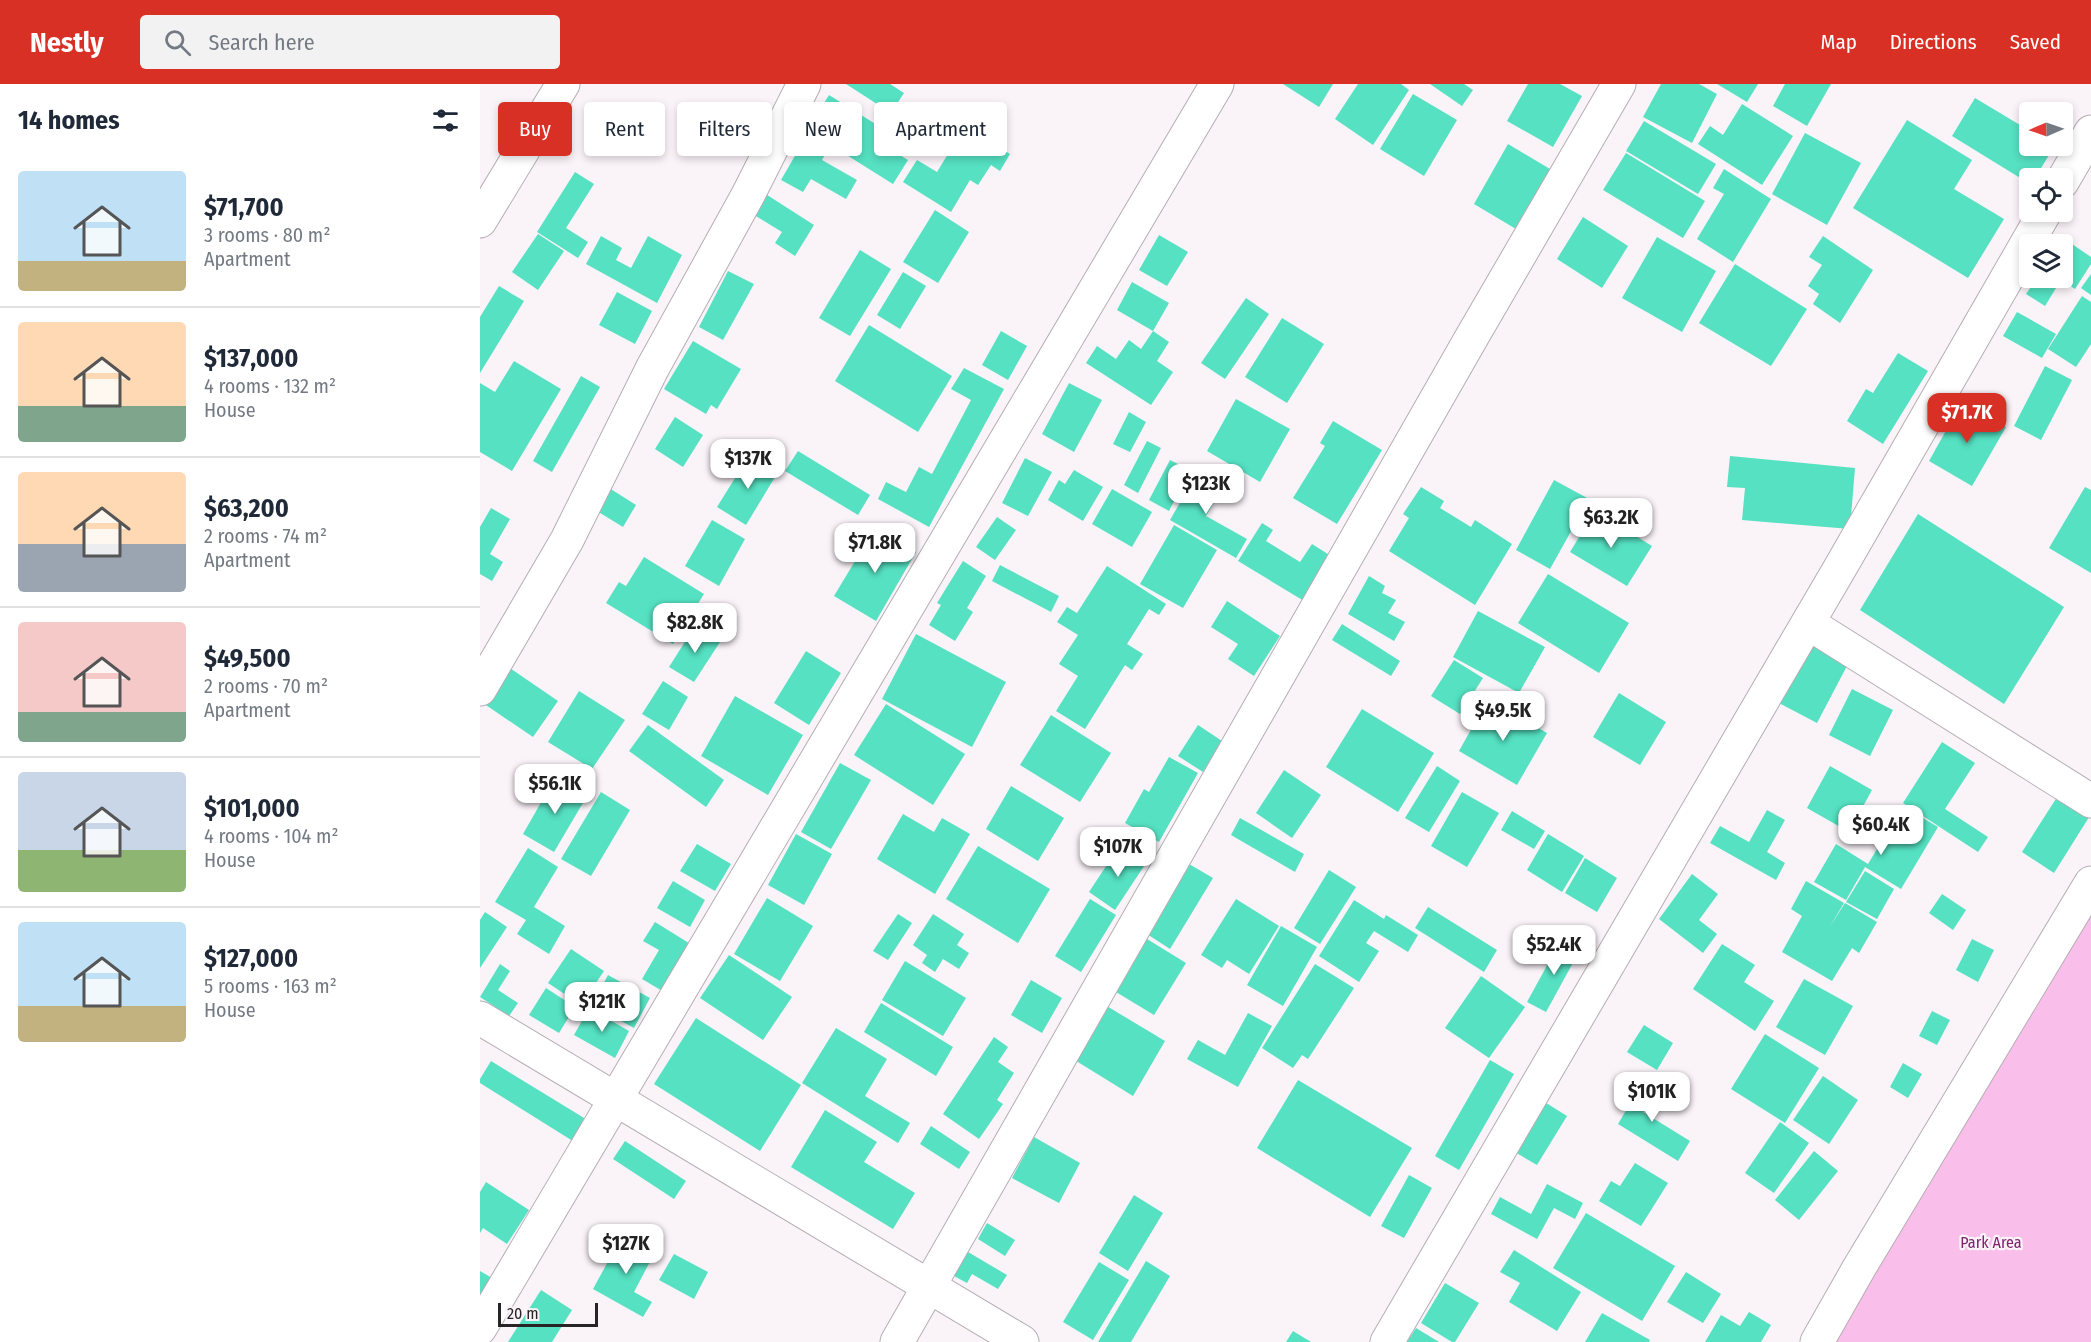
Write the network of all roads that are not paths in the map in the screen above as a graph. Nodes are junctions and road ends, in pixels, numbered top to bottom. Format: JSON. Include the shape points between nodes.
{"nodes":[{"id":1,"x":562,"y":84,"type":"edge"},
{"id":2,"x":804,"y":84,"type":"edge"},
{"id":3,"x":1218,"y":84,"type":"edge"},
{"id":4,"x":1620,"y":84,"type":"edge"},
{"id":5,"x":2091,"y":132,"type":"edge"},
{"id":6,"x":2070,"y":168,"type":"edge"},
{"id":7,"x":480,"y":221,"type":"edge"},
{"id":8,"x":2039,"y":222,"type":"edge"},
{"id":9,"x":1808,"y":623,"type":"junction"},
{"id":10,"x":480,"y":689,"type":"edge"},
{"id":11,"x":2091,"y":801,"type":"edge"},
{"id":12,"x":2091,"y":883,"type":"edge"},
{"id":13,"x":480,"y":1018,"type":"edge"},
{"id":14,"x":616,"y":1099,"type":"junction"},
{"id":15,"x":929,"y":1287,"type":"junction"},
{"id":16,"x":480,"y":1328,"type":"edge"},
{"id":17,"x":897,"y":1342,"type":"edge"},
{"id":18,"x":1022,"y":1342,"type":"edge"},
{"id":19,"x":1387,"y":1342,"type":"edge"},
{"id":20,"x":1817,"y":1342,"type":"edge"}],
"edges":[{"from":1,"to":7,"type":"street"},
{"from":2,"to":10,"type":"street","via":[[652,369],[567,540]]},
{"from":3,"to":14,"type":"street"},
{"from":4,"to":15,"type":"street"},
{"from":5,"to":6,"type":"street"},
{"from":8,"to":9,"type":"street"},
{"from":9,"to":11,"type":"street"},
{"from":9,"to":19,"type":"street"},
{"from":12,"to":20,"type":"street"},
{"from":13,"to":14,"type":"street"},
{"from":14,"to":15,"type":"street"},
{"from":14,"to":16,"type":"street"},
{"from":15,"to":17,"type":"street"},
{"from":15,"to":18,"type":"street"}]}
